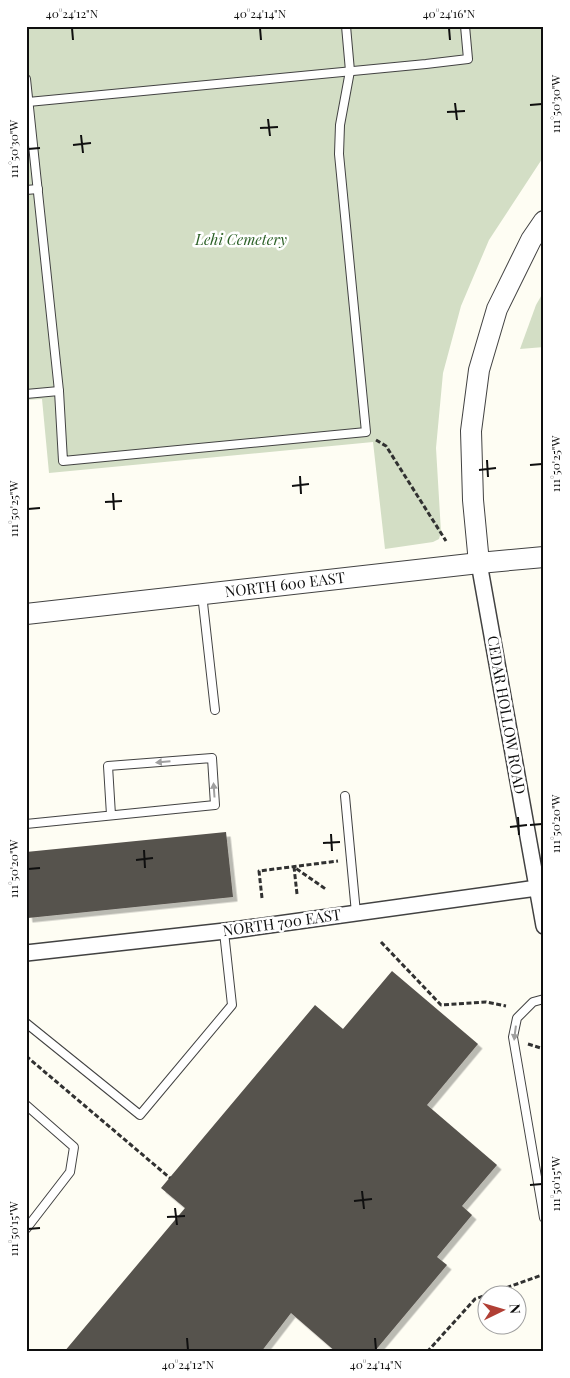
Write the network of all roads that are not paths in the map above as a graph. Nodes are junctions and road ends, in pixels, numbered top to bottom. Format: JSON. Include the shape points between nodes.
{"nodes":[{"id":1,"x":346,"y":26,"type":"edge"},
{"id":2,"x":465,"y":26,"type":"edge"},
{"id":3,"x":350,"y":72,"type":"junction"},
{"id":4,"x":26,"y":79,"type":"edge"},
{"id":5,"x":28,"y":102,"type":"junction"},
{"id":6,"x":38,"y":189,"type":"junction"},
{"id":7,"x":26,"y":190,"type":"edge"},
{"id":8,"x":544,"y":221,"type":"edge"},
{"id":9,"x":60,"y":391,"type":"junction"},
{"id":10,"x":26,"y":394,"type":"edge"},
{"id":11,"x":544,"y":556,"type":"edge"},
{"id":12,"x":479,"y":562,"type":"junction"},
{"id":13,"x":202,"y":594,"type":"junction"},
{"id":14,"x":26,"y":614,"type":"edge"},
{"id":15,"x":215,"y":710,"type":"dead end"},
{"id":16,"x":345,"y":796,"type":"dead end"},
{"id":17,"x":111,"y":815,"type":"junction"},
{"id":18,"x":26,"y":824,"type":"edge"},
{"id":19,"x":537,"y":888,"type":"junction"},
{"id":20,"x":356,"y":913,"type":"junction"},
{"id":21,"x":544,"y":926,"type":"edge"},
{"id":22,"x":224,"y":932,"type":"junction"},
{"id":23,"x":26,"y":953,"type":"edge"},
{"id":24,"x":544,"y":999,"type":"edge"},
{"id":25,"x":26,"y":1023,"type":"edge"},
{"id":26,"x":26,"y":1105,"type":"edge"},
{"id":27,"x":544,"y":1218,"type":"edge"},
{"id":28,"x":26,"y":1229,"type":"edge"}],
"edges":[{"from":1,"to":3,"type":"lane"},
{"from":2,"to":3,"type":"lane","via":[[468,59]]},
{"from":3,"to":5,"type":"lane"},
{"from":3,"to":9,"type":"lane","via":[[340,124],[339,154],[366,432],[63,461]]},
{"from":4,"to":5,"type":"lane"},
{"from":5,"to":6,"type":"lane"},
{"from":6,"to":7,"type":"lane"},
{"from":6,"to":9,"type":"lane"},
{"from":8,"to":12,"type":"street","via":[[531,240],[497,309],[479,370],[471,431]]},
{"from":9,"to":10,"type":"lane"},
{"from":11,"to":12,"type":"street","name":"NORTH 600 EAST"},
{"from":12,"to":13,"type":"street","name":"NORTH 600 EAST"},
{"from":12,"to":19,"type":"street","name":"CEDAR HOLLOW ROAD"},
{"from":13,"to":14,"type":"street","name":"NORTH 600 EAST"},
{"from":13,"to":15,"type":"lane"},
{"from":16,"to":20,"type":"lane"},
{"from":17,"to":17,"type":"lane","one_way":true,"via":[[215,805],[212,758],[108,766]]},
{"from":17,"to":18,"type":"lane"},
{"from":19,"to":20,"type":"street","name":"NORTH 700 EAST"},
{"from":19,"to":21,"type":"street","name":"CEDAR HOLLOW ROAD"},
{"from":20,"to":22,"type":"street","name":"NORTH 700 EAST"},
{"from":22,"to":23,"type":"street","name":"NORTH 700 EAST"},
{"from":22,"to":25,"type":"lane","via":[[232,1005],[140,1115]]},
{"from":24,"to":27,"type":"lane","one_way":true,"via":[[533,1002],[517,1018],[513,1037]]},
{"from":26,"to":28,"type":"lane","via":[[74,1147],[70,1172]]}]}
